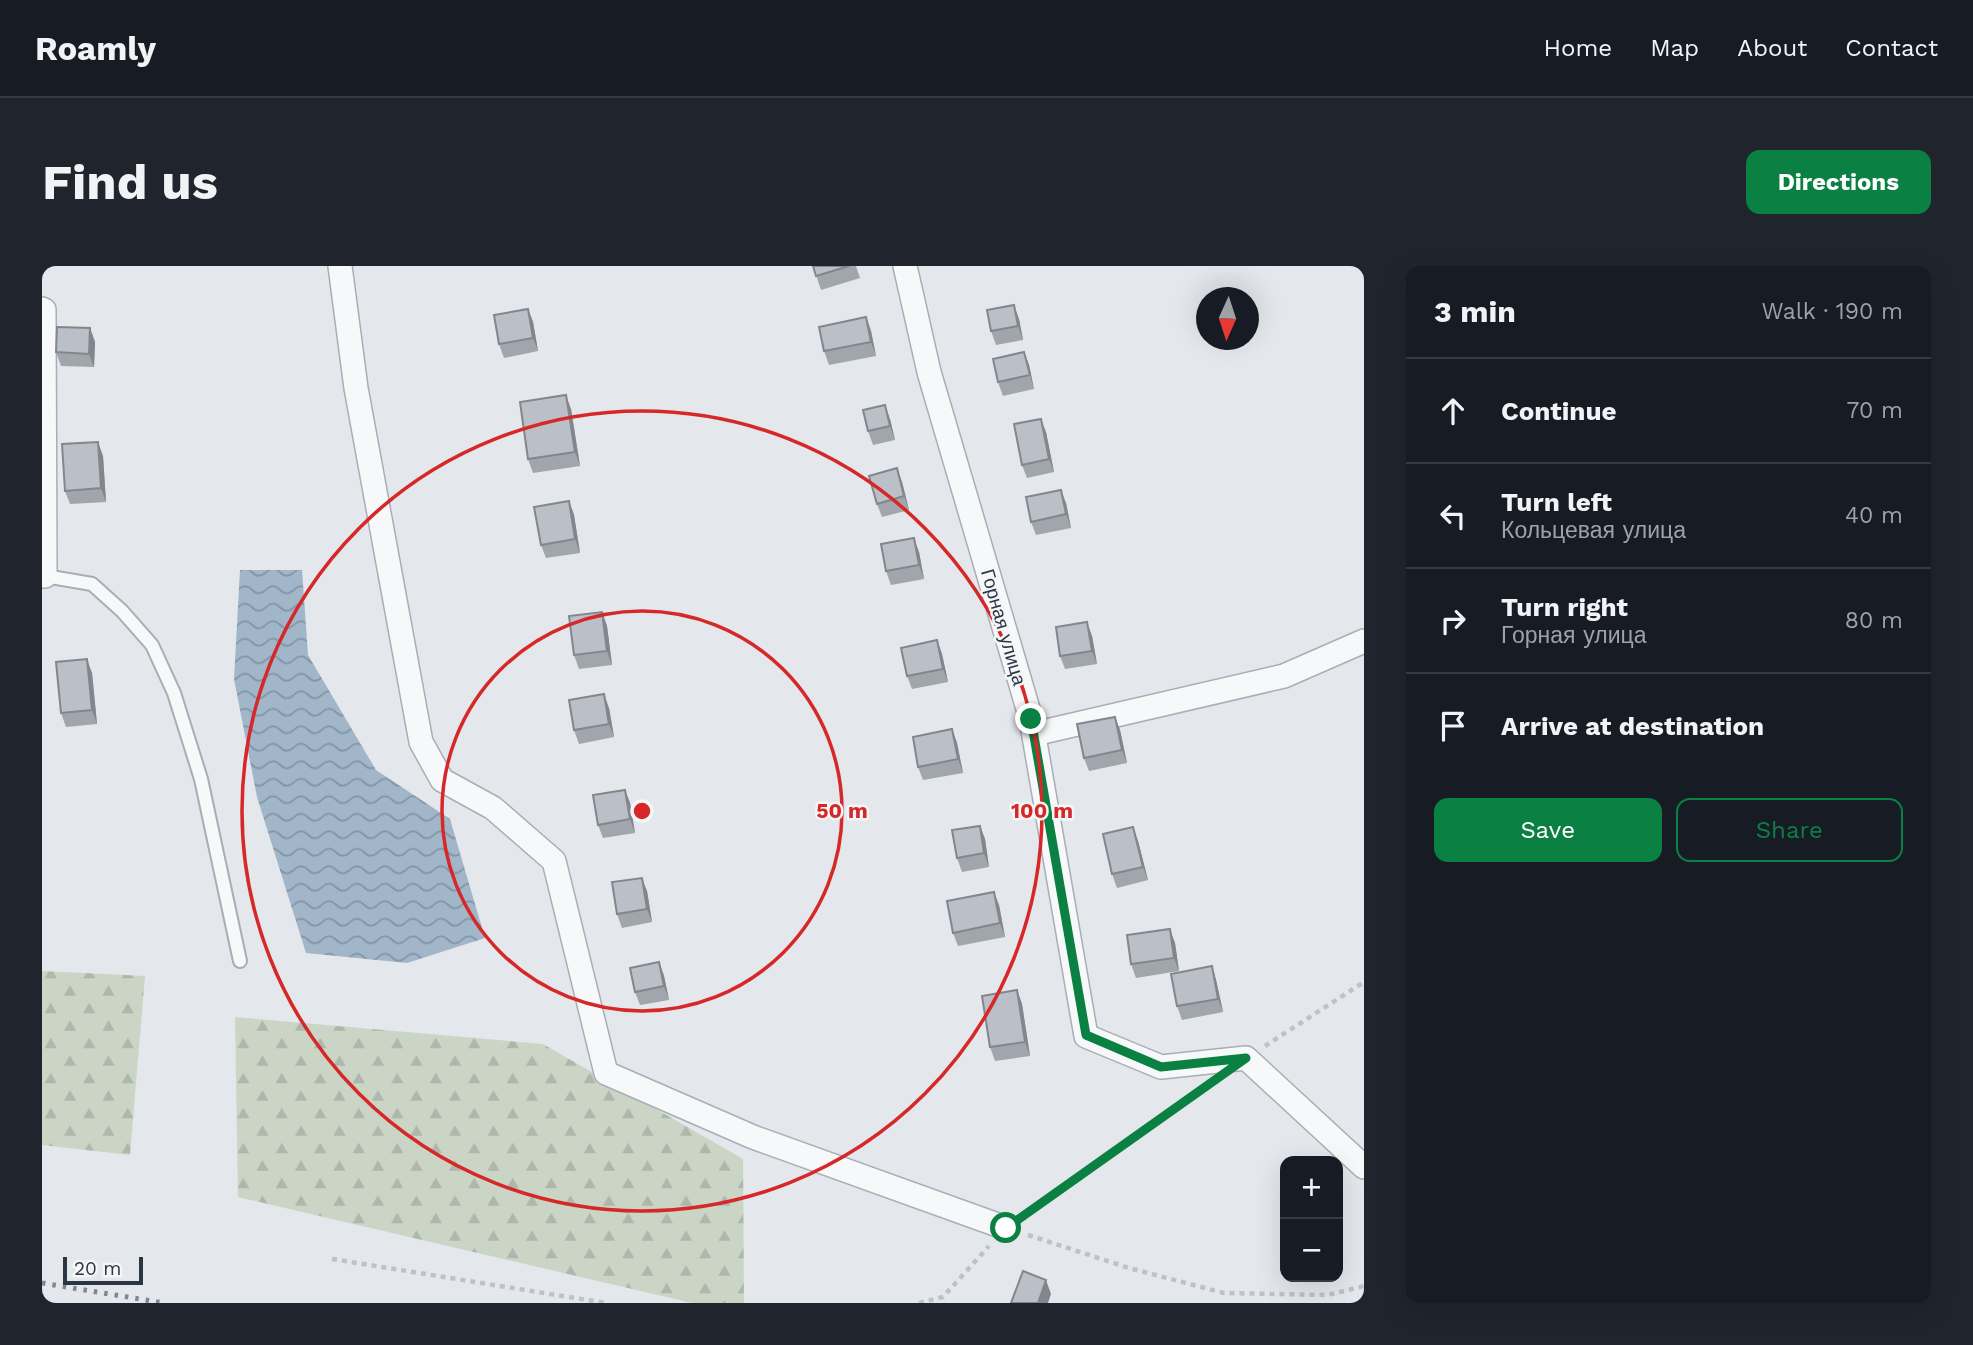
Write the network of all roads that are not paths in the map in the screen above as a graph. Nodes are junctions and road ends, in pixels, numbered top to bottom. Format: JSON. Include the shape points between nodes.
{"nodes":[{"id":1,"x":340,"y":266,"type":"edge"},
{"id":2,"x":905,"y":266,"type":"edge"},
{"id":3,"x":42,"y":309,"type":"edge"},
{"id":4,"x":43,"y":576,"type":"edge"},
{"id":5,"x":1364,"y":641,"type":"edge"},
{"id":6,"x":1034,"y":734,"type":"junction"},
{"id":7,"x":240,"y":961,"type":"dead end"},
{"id":8,"x":1364,"y":1167,"type":"edge"},
{"id":9,"x":1006,"y":1228,"type":"road end"}],
"edges":[{"from":1,"to":9,"type":"street","via":[[356,388],[421,742],[442,780],[493,808],[554,861],[606,1073],[753,1137]]},
{"from":2,"to":6,"type":"street","name":"Горная улица","via":[[929,372]]},
{"from":3,"to":4,"type":"street"},
{"from":4,"to":7,"type":"lane","via":[[92,584],[152,645],[174,693],[201,779]]},
{"from":5,"to":6,"type":"street","via":[[1284,676]]},
{"from":6,"to":8,"type":"street","name":"Горная улица","via":[[1086,1035],[1161,1067],[1246,1058]]}]}
